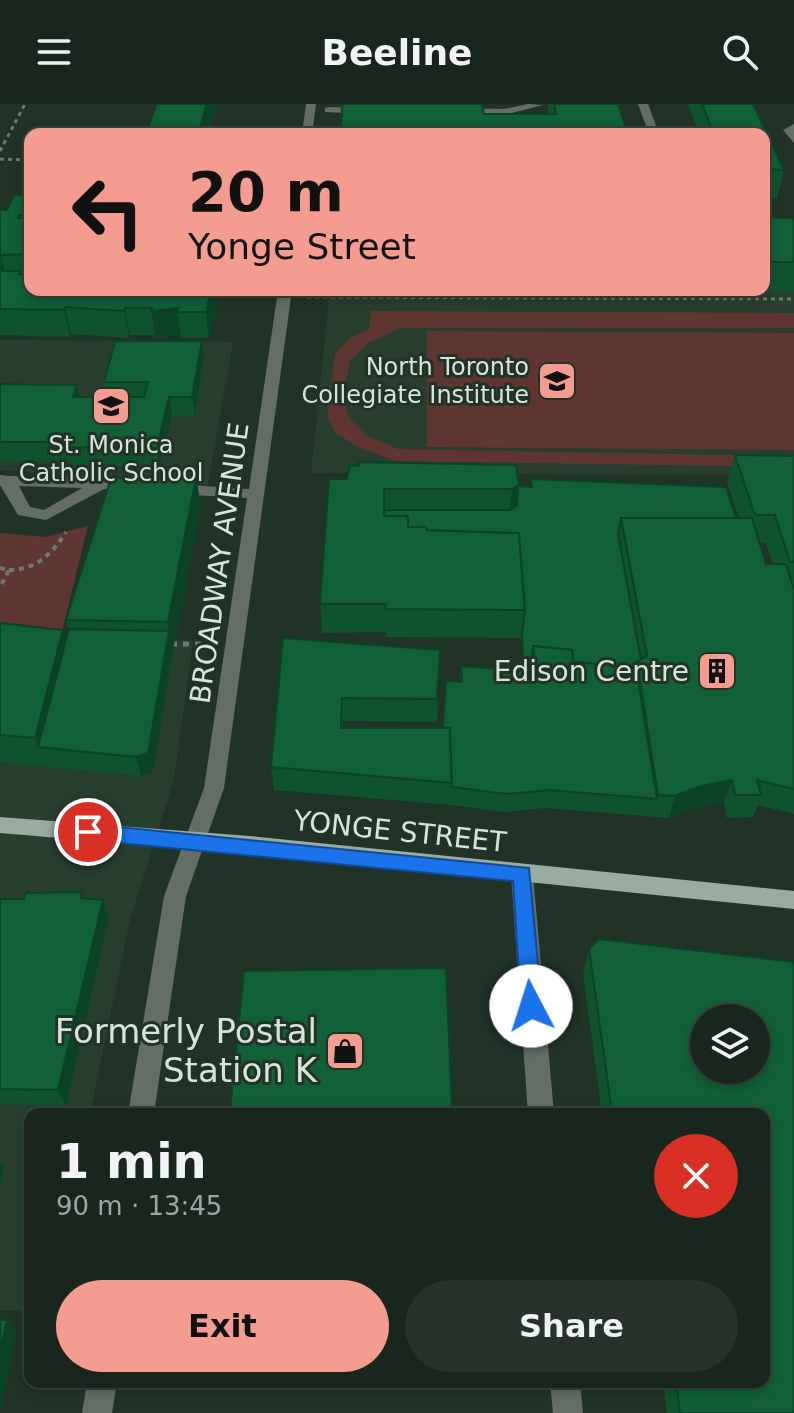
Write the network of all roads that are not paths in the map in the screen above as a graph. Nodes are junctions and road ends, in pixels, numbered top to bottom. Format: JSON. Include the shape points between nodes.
{"nodes":[{"id":1,"x":311,"y":104,"type":"edge"},
{"id":2,"x":643,"y":104,"type":"edge"},
{"id":3,"x":538,"y":105,"type":"edge"},
{"id":4,"x":332,"y":107,"type":"edge"},
{"id":5,"x":379,"y":108,"type":"edge"},
{"id":6,"x":443,"y":108,"type":"edge"},
{"id":7,"x":538,"y":123,"type":"edge"},
{"id":8,"x":794,"y":127,"type":"edge"},
{"id":9,"x":308,"y":128,"type":"edge"},
{"id":10,"x":652,"y":128,"type":"edge"},
{"id":11,"x":794,"y":140,"type":"edge"},
{"id":12,"x":284,"y":296,"type":"edge"},
{"id":13,"x":4,"y":480,"type":"edge"},
{"id":14,"x":101,"y":484,"type":"junction"},
{"id":15,"x":255,"y":494,"type":"junction"},
{"id":16,"x":0,"y":825,"type":"edge"},
{"id":17,"x":194,"y":841,"type":"junction"},
{"id":18,"x":522,"y":874,"type":"junction"},
{"id":19,"x":794,"y":900,"type":"edge"},
{"id":20,"x":142,"y":1108,"type":"edge"},
{"id":21,"x":540,"y":1108,"type":"edge"},
{"id":22,"x":101,"y":1388,"type":"edge"},
{"id":23,"x":566,"y":1388,"type":"edge"},
{"id":24,"x":97,"y":1413,"type":"edge"},
{"id":25,"x":568,"y":1413,"type":"edge"}],
"edges":[{"from":1,"to":9,"type":"street"},
{"from":2,"to":10,"type":"street"},
{"from":3,"to":6,"type":"street"},
{"from":3,"to":6,"type":"street","via":[[506,116]]},
{"from":3,"to":7,"type":"street"},
{"from":4,"to":5,"type":"street"},
{"from":8,"to":11,"type":"street","via":[[788,130]]},
{"from":12,"to":15,"type":"street","name":"BROADWAY AVENUE"},
{"from":13,"to":14,"type":"street"},
{"from":13,"to":14,"type":"street","via":[[24,511],[46,515]]},
{"from":14,"to":15,"type":"street"},
{"from":15,"to":17,"type":"street","name":"BROADWAY AVENUE","via":[[214,788]]},
{"from":16,"to":17,"type":"main road","name":"YONGE STREET"},
{"from":17,"to":18,"type":"main road","name":"YONGE STREET"},
{"from":17,"to":20,"type":"street","name":"BROADWAY AVENUE","via":[[175,896]]},
{"from":18,"to":19,"type":"main road","name":"YONGE STREET"},
{"from":18,"to":21,"type":"street"},
{"from":22,"to":24,"type":"street"},
{"from":23,"to":25,"type":"street"}]}
